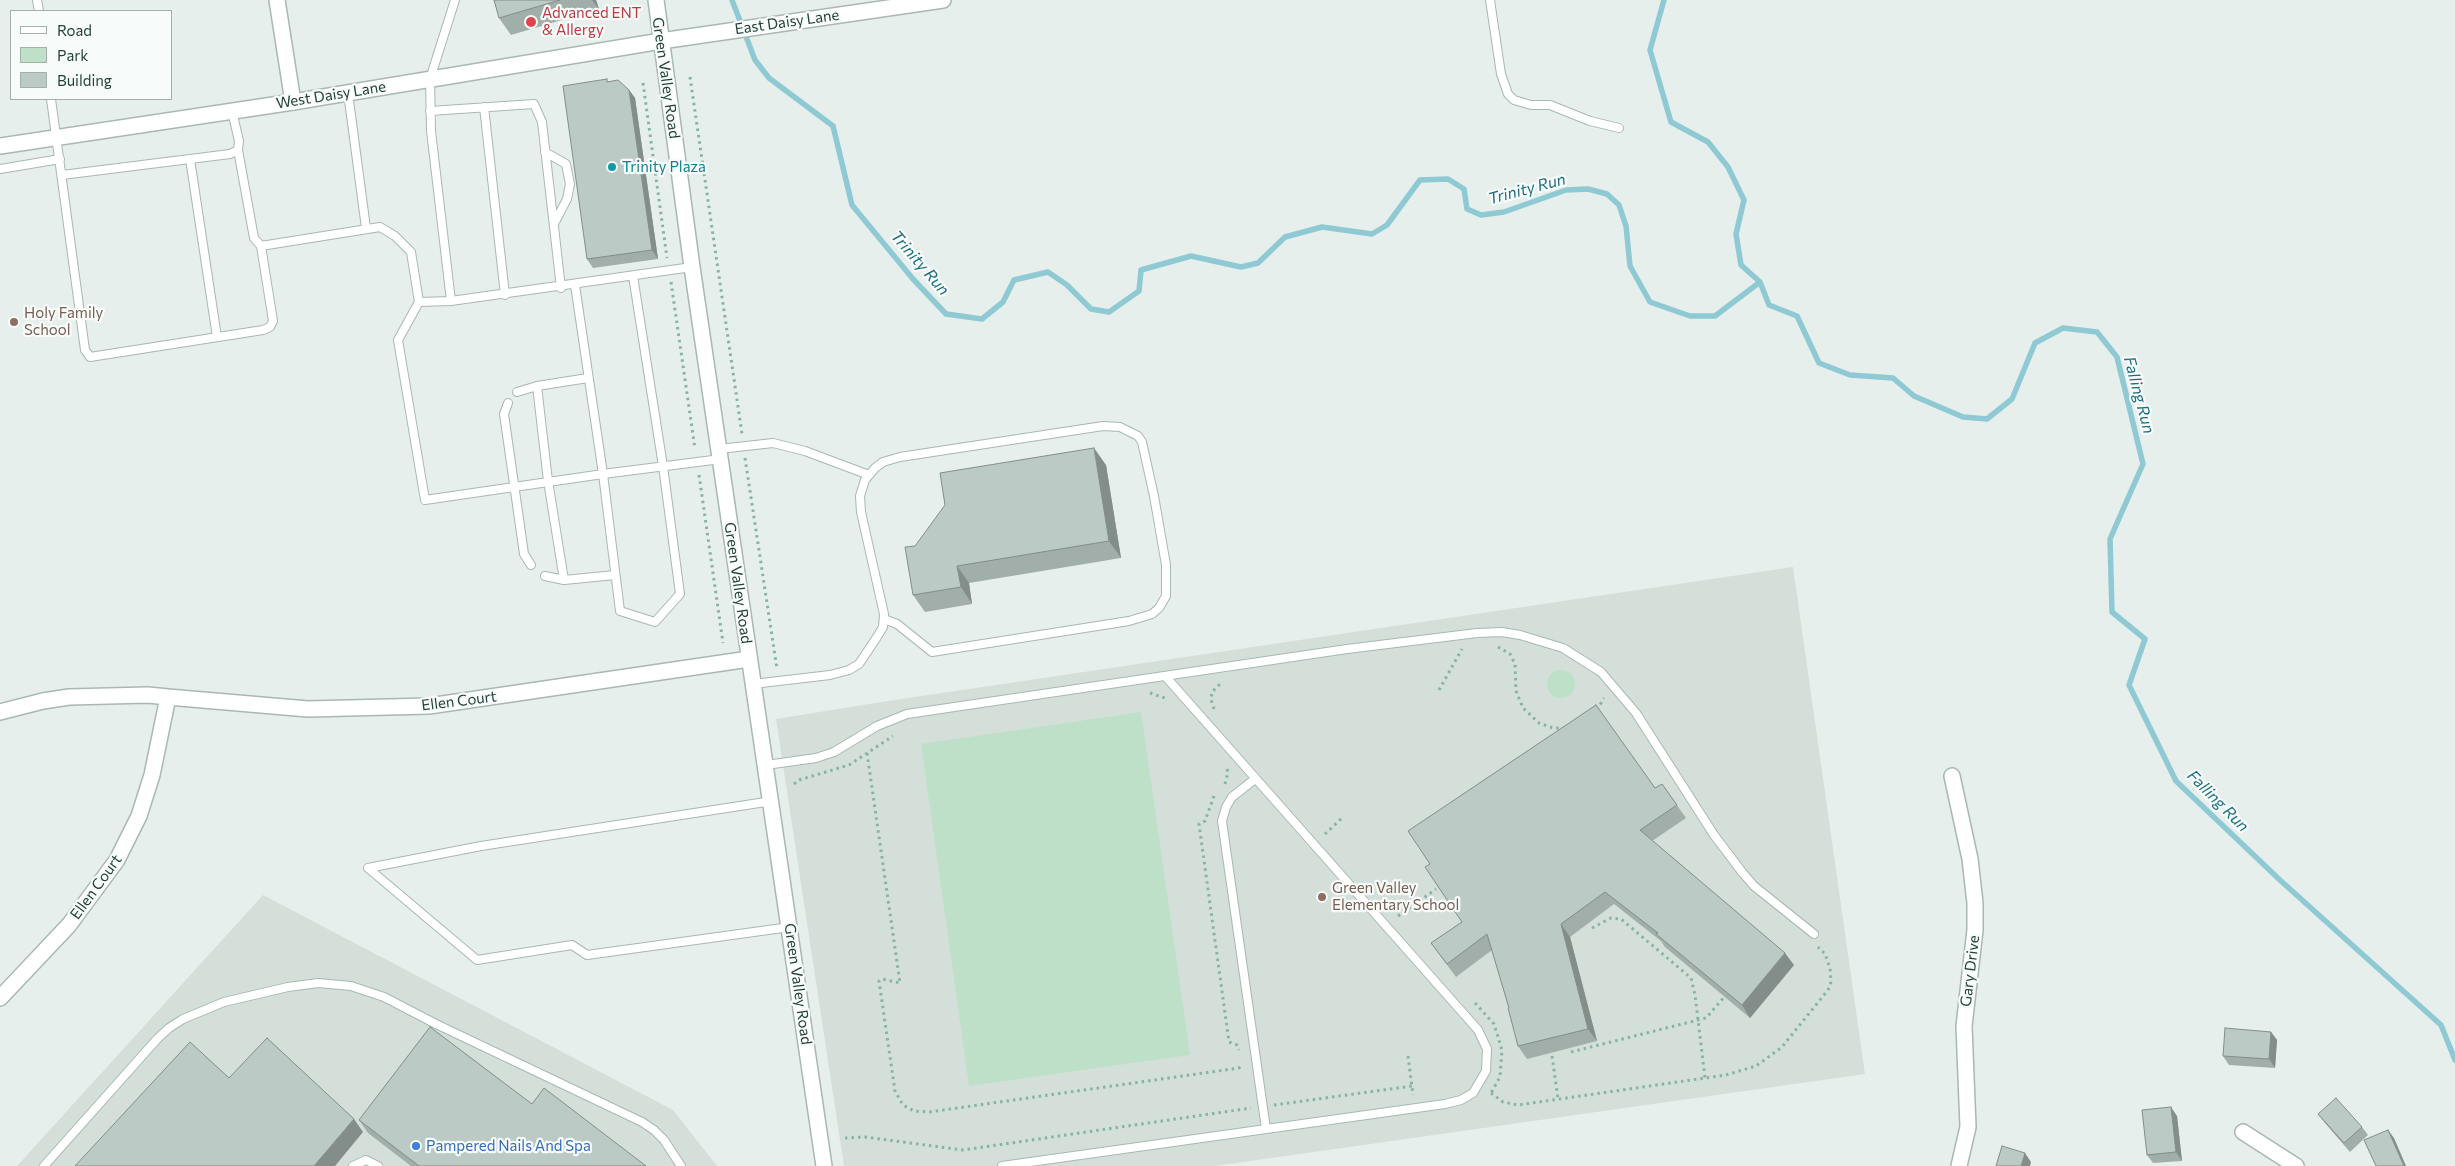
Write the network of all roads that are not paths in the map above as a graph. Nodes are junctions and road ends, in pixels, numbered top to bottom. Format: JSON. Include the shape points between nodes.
{"nodes":[{"id":1,"x":277,"y":0,"type":"edge"},
{"id":2,"x":455,"y":0,"type":"edge"},
{"id":3,"x":656,"y":0,"type":"edge"},
{"id":4,"x":943,"y":0,"type":"edge"},
{"id":5,"x":1490,"y":0,"type":"edge"},
{"id":6,"x":661,"y":41,"type":"junction"},
{"id":7,"x":430,"y":79,"type":"junction"},
{"id":8,"x":348,"y":93,"type":"junction"},
{"id":9,"x":51,"y":100,"type":"edge"},
{"id":10,"x":293,"y":102,"type":"junction"},
{"id":11,"x":484,"y":107,"type":"junction"},
{"id":12,"x":232,"y":111,"type":"junction"},
{"id":13,"x":430,"y":111,"type":"junction"},
{"id":14,"x":1619,"y":128,"type":"dead end"},
{"id":15,"x":56,"y":137,"type":"junction"},
{"id":16,"x":0,"y":146,"type":"edge"},
{"id":17,"x":238,"y":150,"type":"junction"},
{"id":18,"x":545,"y":152,"type":"junction"},
{"id":19,"x":60,"y":159,"type":"junction"},
{"id":20,"x":190,"y":159,"type":"junction"},
{"id":21,"x":0,"y":169,"type":"edge"},
{"id":22,"x":62,"y":175,"type":"junction"},
{"id":23,"x":554,"y":224,"type":"junction"},
{"id":24,"x":366,"y":228,"type":"junction"},
{"id":25,"x":261,"y":246,"type":"junction"},
{"id":26,"x":692,"y":268,"type":"junction"},
{"id":27,"x":633,"y":276,"type":"junction"},
{"id":28,"x":575,"y":285,"type":"junction"},
{"id":29,"x":562,"y":288,"type":"junction"},
{"id":30,"x":505,"y":295,"type":"junction"},
{"id":31,"x":451,"y":301,"type":"junction"},
{"id":32,"x":419,"y":302,"type":"junction"},
{"id":33,"x":217,"y":337,"type":"junction"},
{"id":34,"x":588,"y":378,"type":"junction"},
{"id":35,"x":536,"y":386,"type":"junction"},
{"id":36,"x":517,"y":392,"type":"dead end"},
{"id":37,"x":508,"y":403,"type":"dead end"},
{"id":38,"x":720,"y":454,"type":"junction"},
{"id":39,"x":663,"y":466,"type":"junction"},
{"id":40,"x":603,"y":474,"type":"junction"},
{"id":41,"x":869,"y":475,"type":"junction"},
{"id":42,"x":548,"y":481,"type":"junction"},
{"id":43,"x":516,"y":486,"type":"junction"},
{"id":44,"x":531,"y":565,"type":"dead end"},
{"id":45,"x":615,"y":575,"type":"junction"},
{"id":46,"x":545,"y":576,"type":"dead end"},
{"id":47,"x":564,"y":580,"type":"junction"},
{"id":48,"x":884,"y":619,"type":"junction"},
{"id":49,"x":749,"y":659,"type":"junction"},
{"id":50,"x":1166,"y":677,"type":"junction"},
{"id":51,"x":753,"y":684,"type":"junction"},
{"id":52,"x":168,"y":697,"type":"junction"},
{"id":53,"x":0,"y":712,"type":"edge"},
{"id":54,"x":766,"y":766,"type":"junction"},
{"id":55,"x":1952,"y":776,"type":"dead end"},
{"id":56,"x":1255,"y":779,"type":"junction"},
{"id":57,"x":772,"y":801,"type":"junction"},
{"id":58,"x":790,"y":928,"type":"junction"},
{"id":59,"x":1814,"y":934,"type":"dead end"},
{"id":60,"x":0,"y":998,"type":"edge"},
{"id":61,"x":1266,"y":1129,"type":"junction"},
{"id":62,"x":2243,"y":1132,"type":"dead end"},
{"id":63,"x":44,"y":1166,"type":"edge"},
{"id":64,"x":353,"y":1166,"type":"edge"},
{"id":65,"x":378,"y":1166,"type":"edge"},
{"id":66,"x":680,"y":1166,"type":"edge"},
{"id":67,"x":824,"y":1166,"type":"edge"},
{"id":68,"x":1002,"y":1166,"type":"edge"},
{"id":69,"x":1960,"y":1166,"type":"edge"},
{"id":70,"x":2296,"y":1166,"type":"edge"}],
"edges":[{"from":1,"to":10,"type":"street"},
{"from":2,"to":7,"type":"lane"},
{"from":3,"to":6,"type":"street","name":"Green Valley Road"},
{"from":4,"to":6,"type":"street","name":"East Daisy Lane"},
{"from":5,"to":14,"type":"lane","via":[[1501,74],[1508,94],[1514,100],[1531,105],[1550,105],[1590,121]]},
{"from":6,"to":7,"type":"street","name":"West Daisy Lane"},
{"from":6,"to":26,"type":"street","name":"Green Valley Road"},
{"from":7,"to":8,"type":"street","name":"West Daisy Lane"},
{"from":7,"to":13,"type":"lane"},
{"from":8,"to":10,"type":"street","name":"West Daisy Lane"},
{"from":8,"to":24,"type":"lane"},
{"from":9,"to":15,"type":"lane"},
{"from":10,"to":12,"type":"street","name":"West Daisy Lane"},
{"from":11,"to":13,"type":"lane"},
{"from":11,"to":18,"type":"lane","via":[[534,104],[542,122]]},
{"from":11,"to":30,"type":"lane"},
{"from":12,"to":15,"type":"street","name":"West Daisy Lane"},
{"from":12,"to":17,"type":"lane"},
{"from":13,"to":31,"type":"lane"},
{"from":15,"to":16,"type":"street","name":"West Daisy Lane"},
{"from":15,"to":19,"type":"lane"},
{"from":17,"to":20,"type":"lane"},
{"from":17,"to":25,"type":"lane","via":[[254,238]]},
{"from":18,"to":23,"type":"lane"},
{"from":18,"to":23,"type":"lane","via":[[566,164],[570,184],[567,199]]},
{"from":19,"to":21,"type":"lane"},
{"from":19,"to":22,"type":"lane"},
{"from":20,"to":22,"type":"lane"},
{"from":20,"to":33,"type":"lane"},
{"from":22,"to":33,"type":"lane","via":[[85,350],[90,357]]},
{"from":23,"to":29,"type":"lane"},
{"from":24,"to":25,"type":"lane"},
{"from":24,"to":32,"type":"lane","via":[[380,227],[411,252]]},
{"from":25,"to":33,"type":"lane","via":[[273,321],[263,330]]},
{"from":26,"to":27,"type":"lane"},
{"from":26,"to":38,"type":"street","name":"Green Valley Road"},
{"from":27,"to":28,"type":"lane"},
{"from":27,"to":39,"type":"lane"},
{"from":28,"to":29,"type":"lane"},
{"from":28,"to":34,"type":"lane"},
{"from":29,"to":30,"type":"lane"},
{"from":30,"to":31,"type":"lane"},
{"from":31,"to":32,"type":"lane"},
{"from":32,"to":43,"type":"lane","via":[[398,340],[425,500]]},
{"from":34,"to":35,"type":"lane"},
{"from":34,"to":40,"type":"lane"},
{"from":35,"to":36,"type":"lane"},
{"from":35,"to":42,"type":"lane"},
{"from":37,"to":43,"type":"lane","via":[[504,414]]},
{"from":38,"to":39,"type":"lane","via":[[697,462]]},
{"from":38,"to":41,"type":"lane","via":[[743,446],[773,443],[805,451]]},
{"from":38,"to":49,"type":"street","name":"Green Valley Road"},
{"from":39,"to":40,"type":"lane"},
{"from":39,"to":45,"type":"lane","via":[[680,594],[655,622],[620,611]]},
{"from":40,"to":42,"type":"lane"},
{"from":40,"to":45,"type":"lane"},
{"from":41,"to":48,"type":"lane","via":[[862,488],[860,504]]},
{"from":41,"to":48,"type":"lane","via":[[883,462],[900,456],[1093,427],[1120,427],[1133,432],[1142,442],[1166,564],[1167,587],[1163,602],[1152,614],[1130,621],[932,652],[891,620]]},
{"from":42,"to":43,"type":"lane"},
{"from":42,"to":47,"type":"lane"},
{"from":43,"to":44,"type":"lane","via":[[524,554]]},
{"from":45,"to":47,"type":"lane"},
{"from":46,"to":47,"type":"lane"},
{"from":48,"to":51,"type":"lane","via":[[883,627],[864,657],[849,670]]},
{"from":49,"to":51,"type":"street","name":"Green Valley Road"},
{"from":49,"to":52,"type":"street","name":"Ellen Court","via":[[429,706],[308,709]]},
{"from":50,"to":54,"type":"lane","via":[[907,714],[877,726],[834,752]]},
{"from":50,"to":56,"type":"lane"},
{"from":50,"to":59,"type":"lane","via":[[1477,633],[1520,634],[1563,648],[1601,672],[1636,713],[1714,835],[1754,886]]},
{"from":51,"to":54,"type":"street","name":"Green Valley Road"},
{"from":52,"to":53,"type":"street","name":"Ellen Court","via":[[69,697]]},
{"from":52,"to":60,"type":"street","name":"Ellen Court","via":[[152,775],[139,816],[122,853],[69,925]]},
{"from":54,"to":57,"type":"street","name":"Green Valley Road"},
{"from":55,"to":69,"type":"street","name":"Gary Drive","via":[[1976,903],[1964,1026],[1968,1127]]},
{"from":56,"to":61,"type":"lane","via":[[1232,797],[1222,821]]},
{"from":56,"to":61,"type":"lane","via":[[1478,1030],[1488,1056],[1486,1072],[1473,1093],[1453,1102]]},
{"from":57,"to":58,"type":"street","name":"Green Valley Road"},
{"from":57,"to":58,"type":"lane","via":[[481,846],[368,868],[477,960],[572,945],[587,955]]},
{"from":58,"to":67,"type":"street","name":"Green Valley Road"},
{"from":61,"to":68,"type":"lane"},
{"from":62,"to":70,"type":"street"},
{"from":63,"to":66,"type":"lane","via":[[168,1028],[224,1002],[318,983],[351,986],[384,997],[642,1122],[659,1135]]},
{"from":64,"to":65,"type":"lane","via":[[366,1160]]}]}
